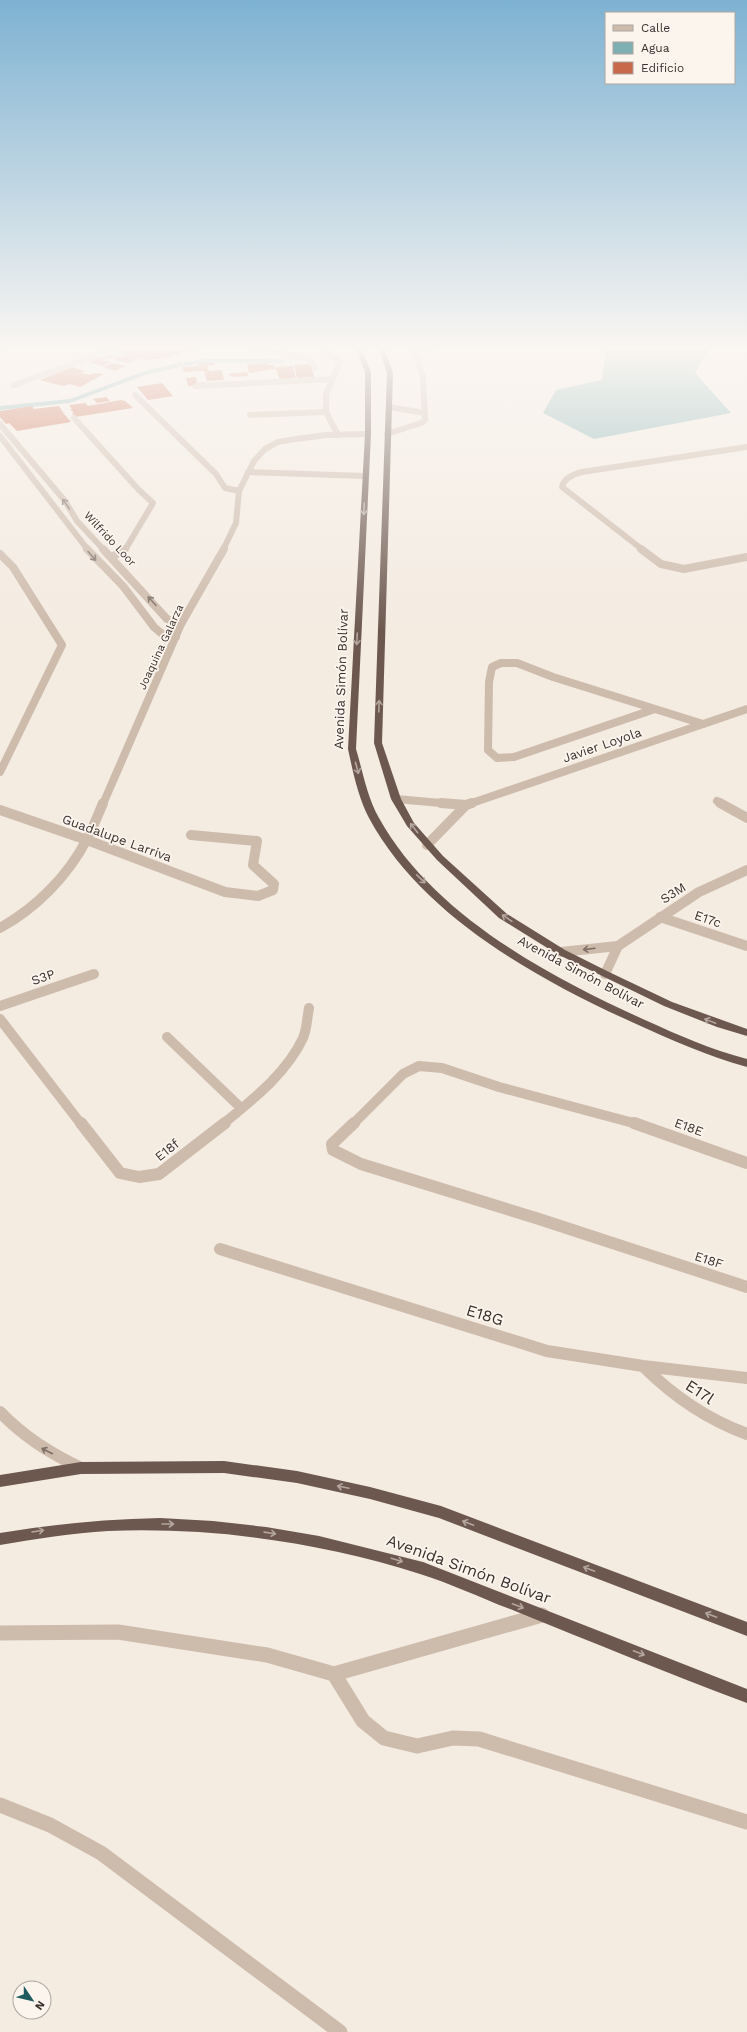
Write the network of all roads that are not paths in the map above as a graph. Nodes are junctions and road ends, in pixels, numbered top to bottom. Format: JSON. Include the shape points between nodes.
{"nodes":[{"id":1,"x":5,"y":442,"type":"edge"},
{"id":2,"x":15,"y":442,"type":"edge"},
{"id":3,"x":95,"y":442,"type":"edge"},
{"id":4,"x":183,"y":442,"type":"edge"},
{"id":5,"x":283,"y":442,"type":"edge"},
{"id":6,"x":367,"y":442,"type":"edge"},
{"id":7,"x":387,"y":442,"type":"edge"},
{"id":8,"x":747,"y":447,"type":"edge"},
{"id":9,"x":248,"y":472,"type":"junction"},
{"id":10,"x":365,"y":476,"type":"junction"},
{"id":11,"x":239,"y":491,"type":"junction"},
{"id":12,"x":0,"y":554,"type":"edge"},
{"id":13,"x":112,"y":557,"type":"junction"},
{"id":14,"x":747,"y":558,"type":"edge"},
{"id":15,"x":182,"y":624,"type":"junction"},
{"id":16,"x":176,"y":637,"type":"junction"},
{"id":17,"x":655,"y":709,"type":"junction"},
{"id":18,"x":747,"y":709,"type":"edge"},
{"id":19,"x":703,"y":724,"type":"junction"},
{"id":20,"x":0,"y":772,"type":"edge"},
{"id":21,"x":396,"y":799,"type":"junction"},
{"id":22,"x":717,"y":801,"type":"dead end"},
{"id":23,"x":466,"y":805,"type":"junction"},
{"id":24,"x":2,"y":812,"type":"edge"},
{"id":25,"x":747,"y":818,"type":"edge"},
{"id":26,"x":191,"y":835,"type":"dead end"},
{"id":27,"x":87,"y":840,"type":"junction"},
{"id":28,"x":427,"y":845,"type":"junction"},
{"id":29,"x":747,"y":870,"type":"edge"},
{"id":30,"x":660,"y":917,"type":"junction"},
{"id":31,"x":0,"y":928,"type":"edge"},
{"id":32,"x":618,"y":946,"type":"junction"},
{"id":33,"x":747,"y":946,"type":"edge"},
{"id":34,"x":561,"y":952,"type":"junction"},
{"id":35,"x":94,"y":974,"type":"dead end"},
{"id":36,"x":605,"y":974,"type":"junction"},
{"id":37,"x":0,"y":1006,"type":"edge"},
{"id":38,"x":309,"y":1008,"type":"dead end"},
{"id":39,"x":0,"y":1019,"type":"edge"},
{"id":40,"x":747,"y":1033,"type":"edge"},
{"id":41,"x":167,"y":1037,"type":"dead end"},
{"id":42,"x":747,"y":1063,"type":"edge"},
{"id":43,"x":241,"y":1108,"type":"junction"},
{"id":44,"x":747,"y":1163,"type":"edge"},
{"id":45,"x":220,"y":1249,"type":"dead end"},
{"id":46,"x":663,"y":1260,"type":"joint"},
{"id":47,"x":747,"y":1287,"type":"edge"},
{"id":48,"x":643,"y":1366,"type":"junction"},
{"id":49,"x":747,"y":1378,"type":"edge"},
{"id":50,"x":0,"y":1412,"type":"edge"},
{"id":51,"x":747,"y":1434,"type":"edge"},
{"id":52,"x":81,"y":1468,"type":"junction"},
{"id":53,"x":0,"y":1481,"type":"edge"},
{"id":54,"x":0,"y":1539,"type":"edge"},
{"id":55,"x":542,"y":1615,"type":"junction"},
{"id":56,"x":747,"y":1629,"type":"edge"},
{"id":57,"x":0,"y":1633,"type":"edge"},
{"id":58,"x":334,"y":1674,"type":"junction"},
{"id":59,"x":747,"y":1696,"type":"edge"},
{"id":60,"x":0,"y":1805,"type":"edge"},
{"id":61,"x":747,"y":1822,"type":"edge"},
{"id":62,"x":340,"y":2032,"type":"edge"}],
"edges":[{"from":1,"to":16,"type":"street","name":"Wilfrido Loor","one_way":true,"via":[[95,559],[123,586],[154,627],[161,633]]},
{"from":13,"to":2,"type":"street","name":"Wilfrido Loor","one_way":true,"via":[[77,520],[65,501]]},
{"from":3,"to":13,"type":"street","via":[[154,503],[124,551]]},
{"from":4,"to":11,"type":"street","via":[[216,474],[225,488]]},
{"from":5,"to":9,"type":"street","name":"Joaquina Galarza","via":[[273,444],[262,451]]},
{"from":6,"to":10,"type":"highway","name":"Avenida Simón Bolívar"},
{"from":21,"to":7,"type":"highway","name":"Avenida Simón Bolívar","one_way":true,"via":[[378,743]]},
{"from":8,"to":14,"type":"street","via":[[582,472],[568,478],[562,487],[661,564],[684,569]]},
{"from":9,"to":10,"type":"street"},
{"from":9,"to":11,"type":"street","name":"Joaquina Galarza"},
{"from":10,"to":42,"type":"highway","name":"Avenida Simón Bolívar","one_way":true,"via":[[352,749],[365,798],[378,825],[408,868],[470,925],[510,954],[615,1011]]},
{"from":11,"to":15,"type":"street","name":"Joaquina Galarza","via":[[236,523],[230,538]]},
{"from":12,"to":20,"type":"street","via":[[13,567],[62,645]]},
{"from":15,"to":13,"type":"street","name":"Wilfrido Loor","one_way":true,"via":[[167,619]]},
{"from":15,"to":16,"type":"street","name":"Joaquina Galarza"},
{"from":16,"to":27,"type":"street","name":"Joaquina Galarza"},
{"from":17,"to":17,"type":"street","via":[[517,663],[501,663],[492,666],[489,682],[488,750],[497,758],[514,757]]},
{"from":17,"to":19,"type":"street"},
{"from":18,"to":19,"type":"street","name":"Javier Loyola"},
{"from":19,"to":23,"type":"street","name":"Javier Loyola"},
{"from":21,"to":23,"type":"street","name":"Javier Loyola"},
{"from":28,"to":21,"type":"highway","name":"Avenida Simón Bolívar","one_way":true,"via":[[410,824]]},
{"from":22,"to":25,"type":"street"},
{"from":23,"to":28,"type":"street","name":"Javier Loyola"},
{"from":24,"to":27,"type":"street","name":"Guadalupe Larriva"},
{"from":26,"to":27,"type":"street","name":"Guadalupe Larriva","via":[[257,841],[253,865],[274,884],[273,890],[258,896],[225,892]]},
{"from":27,"to":31,"type":"street","name":"Joaquina Galarza","via":[[66,872],[46,895],[22,915]]},
{"from":34,"to":28,"type":"highway","name":"Avenida Simón Bolívar","one_way":true,"via":[[503,916]]},
{"from":29,"to":30,"type":"street","name":"S3M","via":[[699,892]]},
{"from":30,"to":32,"type":"street","name":"S3M"},
{"from":30,"to":33,"type":"street","name":"E17c"},
{"from":32,"to":34,"type":"street","name":"S3M","one_way":true},
{"from":32,"to":36,"type":"street"},
{"from":34,"to":36,"type":"highway","name":"Avenida Simón Bolívar"},
{"from":35,"to":37,"type":"street","name":"S3P"},
{"from":40,"to":36,"type":"highway","name":"Avenida Simón Bolívar","one_way":true,"via":[[668,1004]]},
{"from":38,"to":43,"type":"street","name":"E18f","via":[[303,1037],[294,1054],[277,1075]]},
{"from":39,"to":43,"type":"street","name":"E18f","via":[[120,1172],[133,1178],[159,1174]]},
{"from":41,"to":43,"type":"street"},
{"from":44,"to":46,"type":"street","name":"E18E","via":[[621,1118],[499,1086],[442,1068],[419,1066],[403,1074],[332,1144],[333,1150],[360,1164]]},
{"from":45,"to":48,"type":"street","name":"E18G","via":[[547,1351]]},
{"from":46,"to":47,"type":"street","name":"E18F"},
{"from":48,"to":49,"type":"street","name":"E18G"},
{"from":48,"to":51,"type":"street","name":"E17l","via":[[666,1389],[695,1411]]},
{"from":52,"to":50,"type":"street","one_way":true,"via":[[38,1447]]},
{"from":52,"to":53,"type":"highway"},
{"from":56,"to":52,"type":"highway","one_way":true,"via":[[441,1512],[370,1493],[297,1477],[224,1467]]},
{"from":54,"to":55,"type":"highway","name":"Avenida Simón Bolívar","one_way":true,"via":[[59,1528],[101,1524],[186,1524],[307,1538],[423,1568]]},
{"from":55,"to":58,"type":"street"},
{"from":55,"to":59,"type":"highway","name":"Avenida Simón Bolívar","one_way":true},
{"from":57,"to":58,"type":"street","via":[[118,1632],[267,1655]]},
{"from":58,"to":61,"type":"street","via":[[363,1721],[384,1738],[417,1746],[453,1738],[479,1739]]},
{"from":60,"to":62,"type":"street","via":[[50,1825],[101,1853]]}]}
